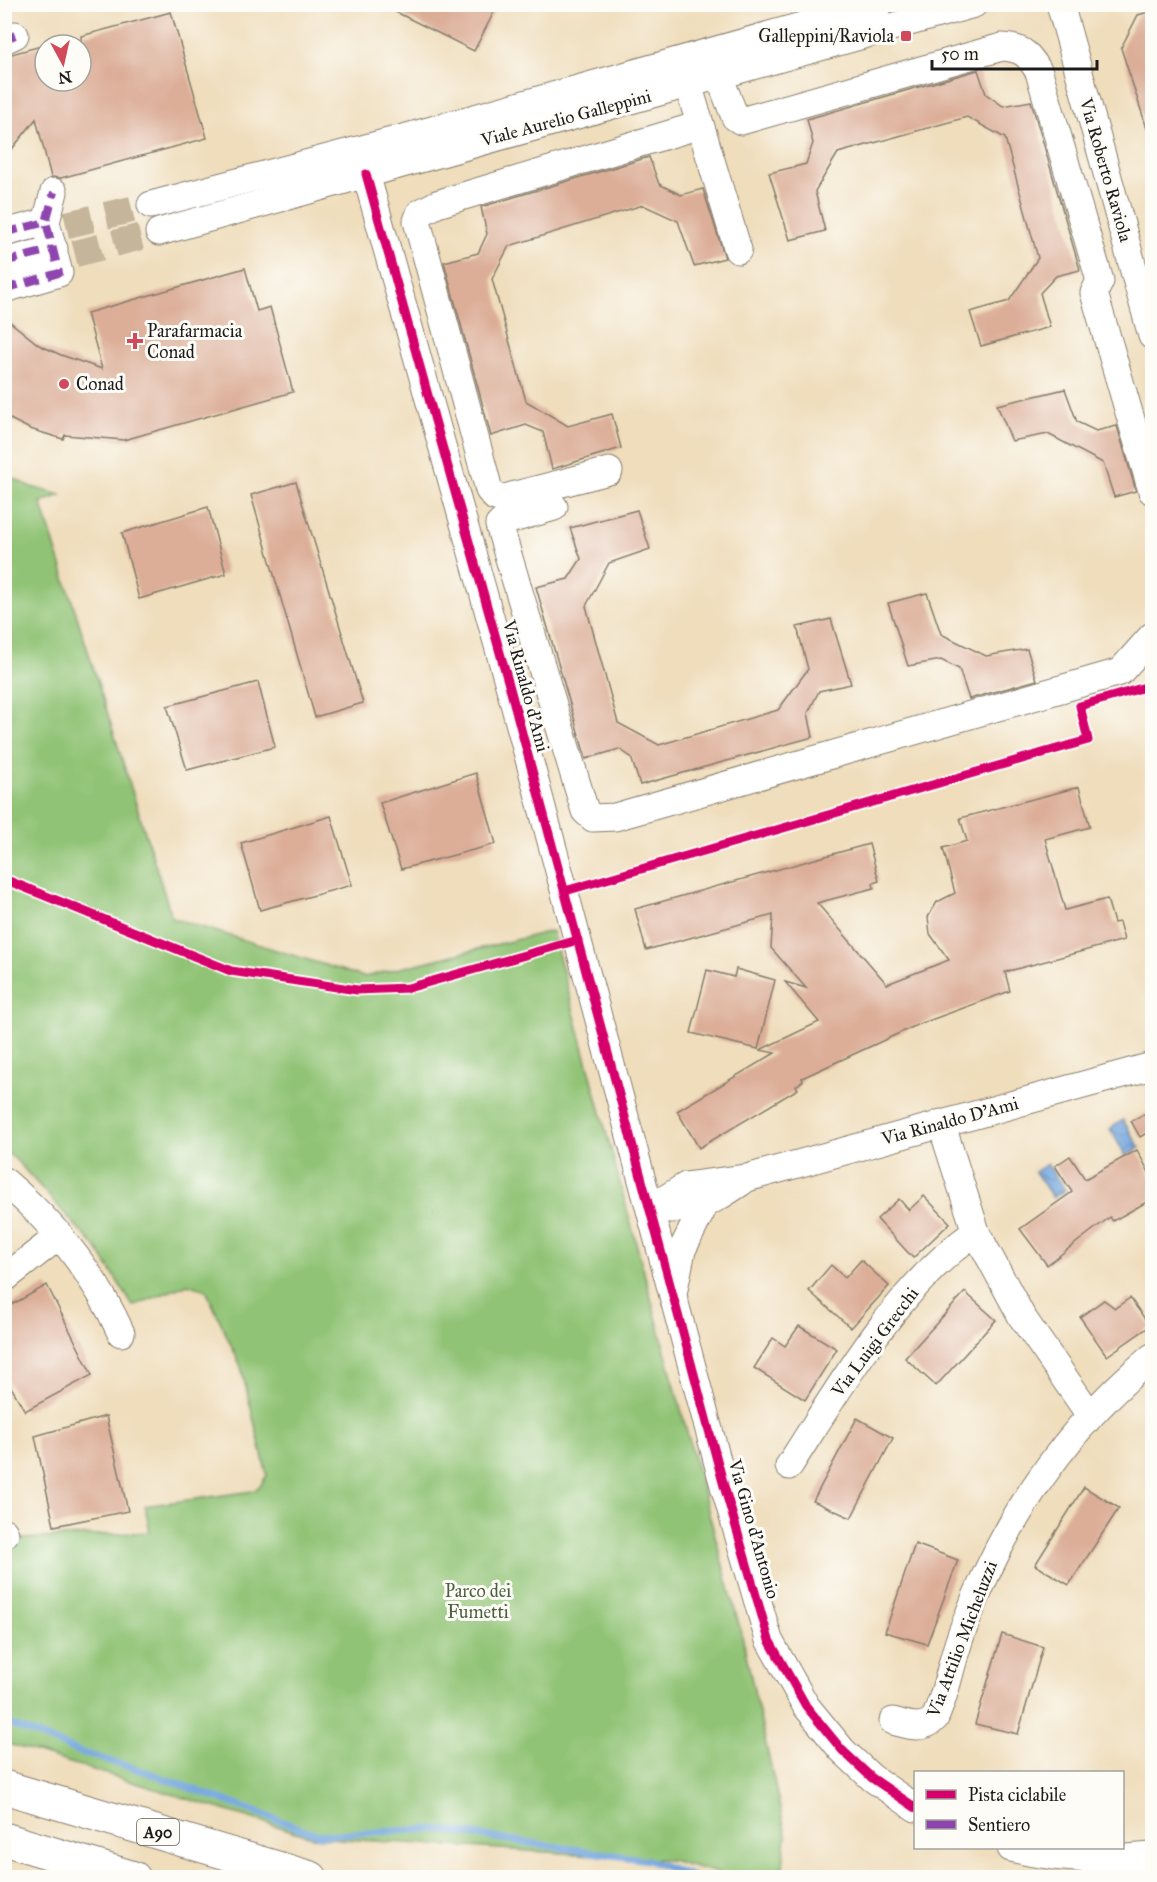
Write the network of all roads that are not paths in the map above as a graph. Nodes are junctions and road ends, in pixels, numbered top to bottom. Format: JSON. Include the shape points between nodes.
{"nodes":[{"id":1,"x":880,"y":4,"type":"edge"},
{"id":2,"x":974,"y":4,"type":"edge"},
{"id":3,"x":1060,"y":4,"type":"edge"},
{"id":4,"x":719,"y":76,"type":"junction"},
{"id":5,"x":688,"y":84,"type":"junction"},
{"id":6,"x":700,"y":125,"type":"junction"},
{"id":7,"x":366,"y":174,"type":"junction"},
{"id":8,"x":54,"y":192,"type":"dead end"},
{"id":9,"x":151,"y":205,"type":"tunnel mouth"},
{"id":10,"x":46,"y":222,"type":"junction"},
{"id":11,"x":4,"y":232,"type":"edge"},
{"id":12,"x":159,"y":232,"type":"tunnel mouth"},
{"id":13,"x":738,"y":249,"type":"dead end"},
{"id":14,"x":56,"y":261,"type":"junction"},
{"id":15,"x":4,"y":262,"type":"edge"},
{"id":16,"x":4,"y":289,"type":"edge"},
{"id":17,"x":1152,"y":336,"type":"edge"},
{"id":18,"x":609,"y":471,"type":"dead end"},
{"id":19,"x":1152,"y":490,"type":"edge"},
{"id":20,"x":557,"y":515,"type":"dead end"},
{"id":21,"x":1149,"y":644,"type":"edge"},
{"id":22,"x":1152,"y":1066,"type":"edge"},
{"id":23,"x":941,"y":1124,"type":"junction"},
{"id":24,"x":637,"y":1156,"type":"junction"},
{"id":25,"x":4,"y":1181,"type":"edge"},
{"id":26,"x":701,"y":1195,"type":"junction"},
{"id":27,"x":650,"y":1208,"type":"junction"},
{"id":28,"x":976,"y":1232,"type":"junction"},
{"id":29,"x":60,"y":1235,"type":"junction"},
{"id":30,"x":4,"y":1279,"type":"edge"},
{"id":31,"x":672,"y":1296,"type":"junction"},
{"id":32,"x":121,"y":1333,"type":"dead end"},
{"id":33,"x":1152,"y":1357,"type":"edge"},
{"id":34,"x":1090,"y":1415,"type":"junction"},
{"id":35,"x":789,"y":1466,"type":"dead end"},
{"id":36,"x":893,"y":1721,"type":"dead end"},
{"id":37,"x":4,"y":1787,"type":"edge"},
{"id":38,"x":914,"y":1807,"type":"edge"},
{"id":39,"x":4,"y":1839,"type":"edge"},
{"id":40,"x":1016,"y":1849,"type":"edge"},
{"id":41,"x":1152,"y":1856,"type":"edge"},
{"id":42,"x":134,"y":1878,"type":"edge"},
{"id":43,"x":311,"y":1878,"type":"edge"}],
"edges":[{"from":1,"to":9,"type":"street","name":"Viale Aurelio Galleppini"},
{"from":2,"to":4,"type":"street","name":"Viale Aurelio Galleppini"},
{"from":3,"to":17,"type":"street","name":"Via Roberto Raviola"},
{"from":4,"to":5,"type":"street","name":"Viale Aurelio Galleppini"},
{"from":4,"to":19,"type":"street","via":[[735,117],[741,121],[1002,47],[1029,55],[1039,72],[1100,281],[1094,293]]},
{"from":5,"to":6,"type":"street"},
{"from":5,"to":7,"type":"street","name":"Viale Aurelio Galleppini"},
{"from":6,"to":13,"type":"street"},
{"from":6,"to":18,"type":"street","via":[[427,207],[417,221],[489,490],[495,497],[504,498]]},
{"from":7,"to":12,"type":"street","name":"Viale Aurelio Galleppini"},
{"from":7,"to":24,"type":"street","name":"Via Rinaldo d'Ami"},
{"from":8,"to":10,"type":"street"},
{"from":10,"to":11,"type":"street"},
{"from":10,"to":14,"type":"street"},
{"from":14,"to":15,"type":"street"},
{"from":14,"to":16,"type":"street"},
{"from":20,"to":21,"type":"street","via":[[504,539],[585,811],[593,818],[615,817],[1120,672]]},
{"from":22,"to":23,"type":"street","name":"Via Rinaldo D'Ami"},
{"from":23,"to":26,"type":"street","name":"Via Rinaldo D'Ami","via":[[747,1178]]},
{"from":23,"to":28,"type":"street"},
{"from":24,"to":26,"type":"street","name":"Via Rinaldo D'Ami"},
{"from":24,"to":27,"type":"street","name":"Via Rinaldo d'Ami"},
{"from":25,"to":29,"type":"street"},
{"from":26,"to":27,"type":"street","name":"Via Rinaldo D'Ami","via":[[681,1188]]},
{"from":26,"to":31,"type":"street","via":[[682,1250]]},
{"from":27,"to":31,"type":"street","name":"Via Gino d'Antonio"},
{"from":28,"to":34,"type":"street","via":[[1022,1317]]},
{"from":28,"to":35,"type":"street","name":"Via Luigi Grecchi","via":[[947,1255],[900,1305],[836,1392]]},
{"from":29,"to":30,"type":"street"},
{"from":29,"to":32,"type":"street","via":[[95,1283]]},
{"from":31,"to":38,"type":"street","name":"Via Gino d'Antonio","via":[[747,1569],[773,1648],[806,1706],[842,1750],[872,1778]]},
{"from":33,"to":34,"type":"street","name":"Via Attilio Micheluzzi"},
{"from":34,"to":36,"type":"street","name":"Via Attilio Micheluzzi","via":[[1031,1491],[1002,1541],[963,1627],[935,1718],[918,1727]]},
{"from":37,"to":43,"type":"highway","number":"A90"},
{"from":39,"to":42,"type":"highway"},
{"from":40,"to":41,"type":"street","via":[[1086,1859]]}]}
